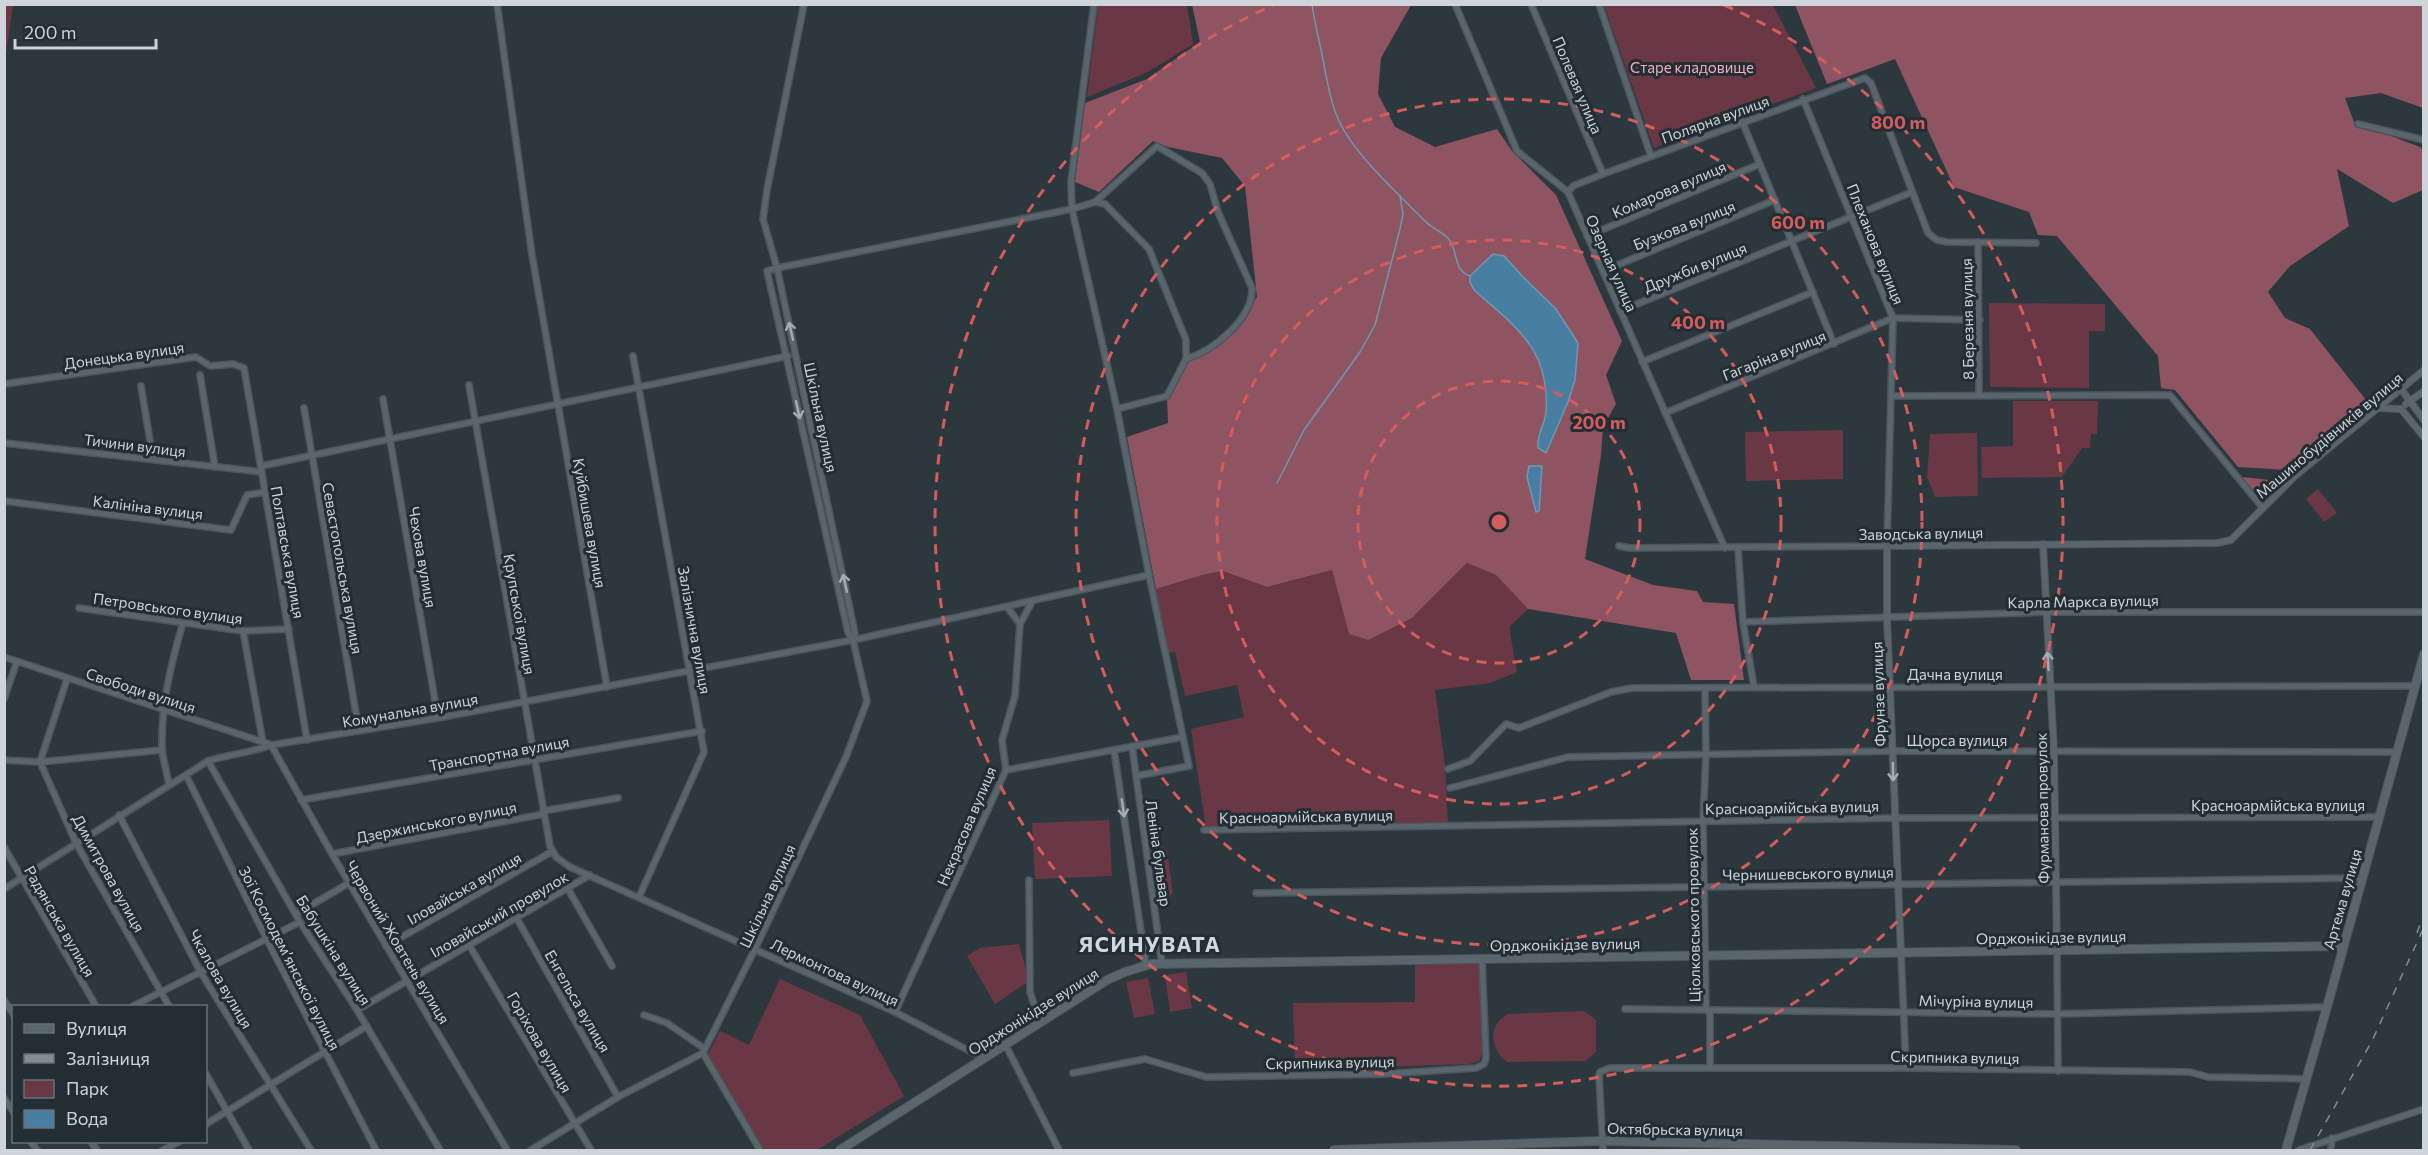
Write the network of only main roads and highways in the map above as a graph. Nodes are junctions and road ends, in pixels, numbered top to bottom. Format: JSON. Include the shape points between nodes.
{"nodes":[{"id":1,"x":2424,"y":654,"type":"edge"},
{"id":2,"x":2342,"y":948,"type":"junction"},
{"id":3,"x":840,"y":1150,"type":"edge"},
{"id":4,"x":1334,"y":1150,"type":"edge"},
{"id":5,"x":2016,"y":1150,"type":"edge"},
{"id":6,"x":2286,"y":1150,"type":"edge"}],
"edges":[{"from":1,"to":2,"type":"main road","name":"Артема вулиця"},
{"from":2,"to":3,"type":"main road","name":"Орджонікідзе вулиця","via":[[1146,965],[1107,980]]},
{"from":2,"to":6,"type":"main road","name":"Артема вулиця"},
{"from":4,"to":5,"type":"main road","name":"Октябрьска вулиця","via":[[1602,1141]]}]}
